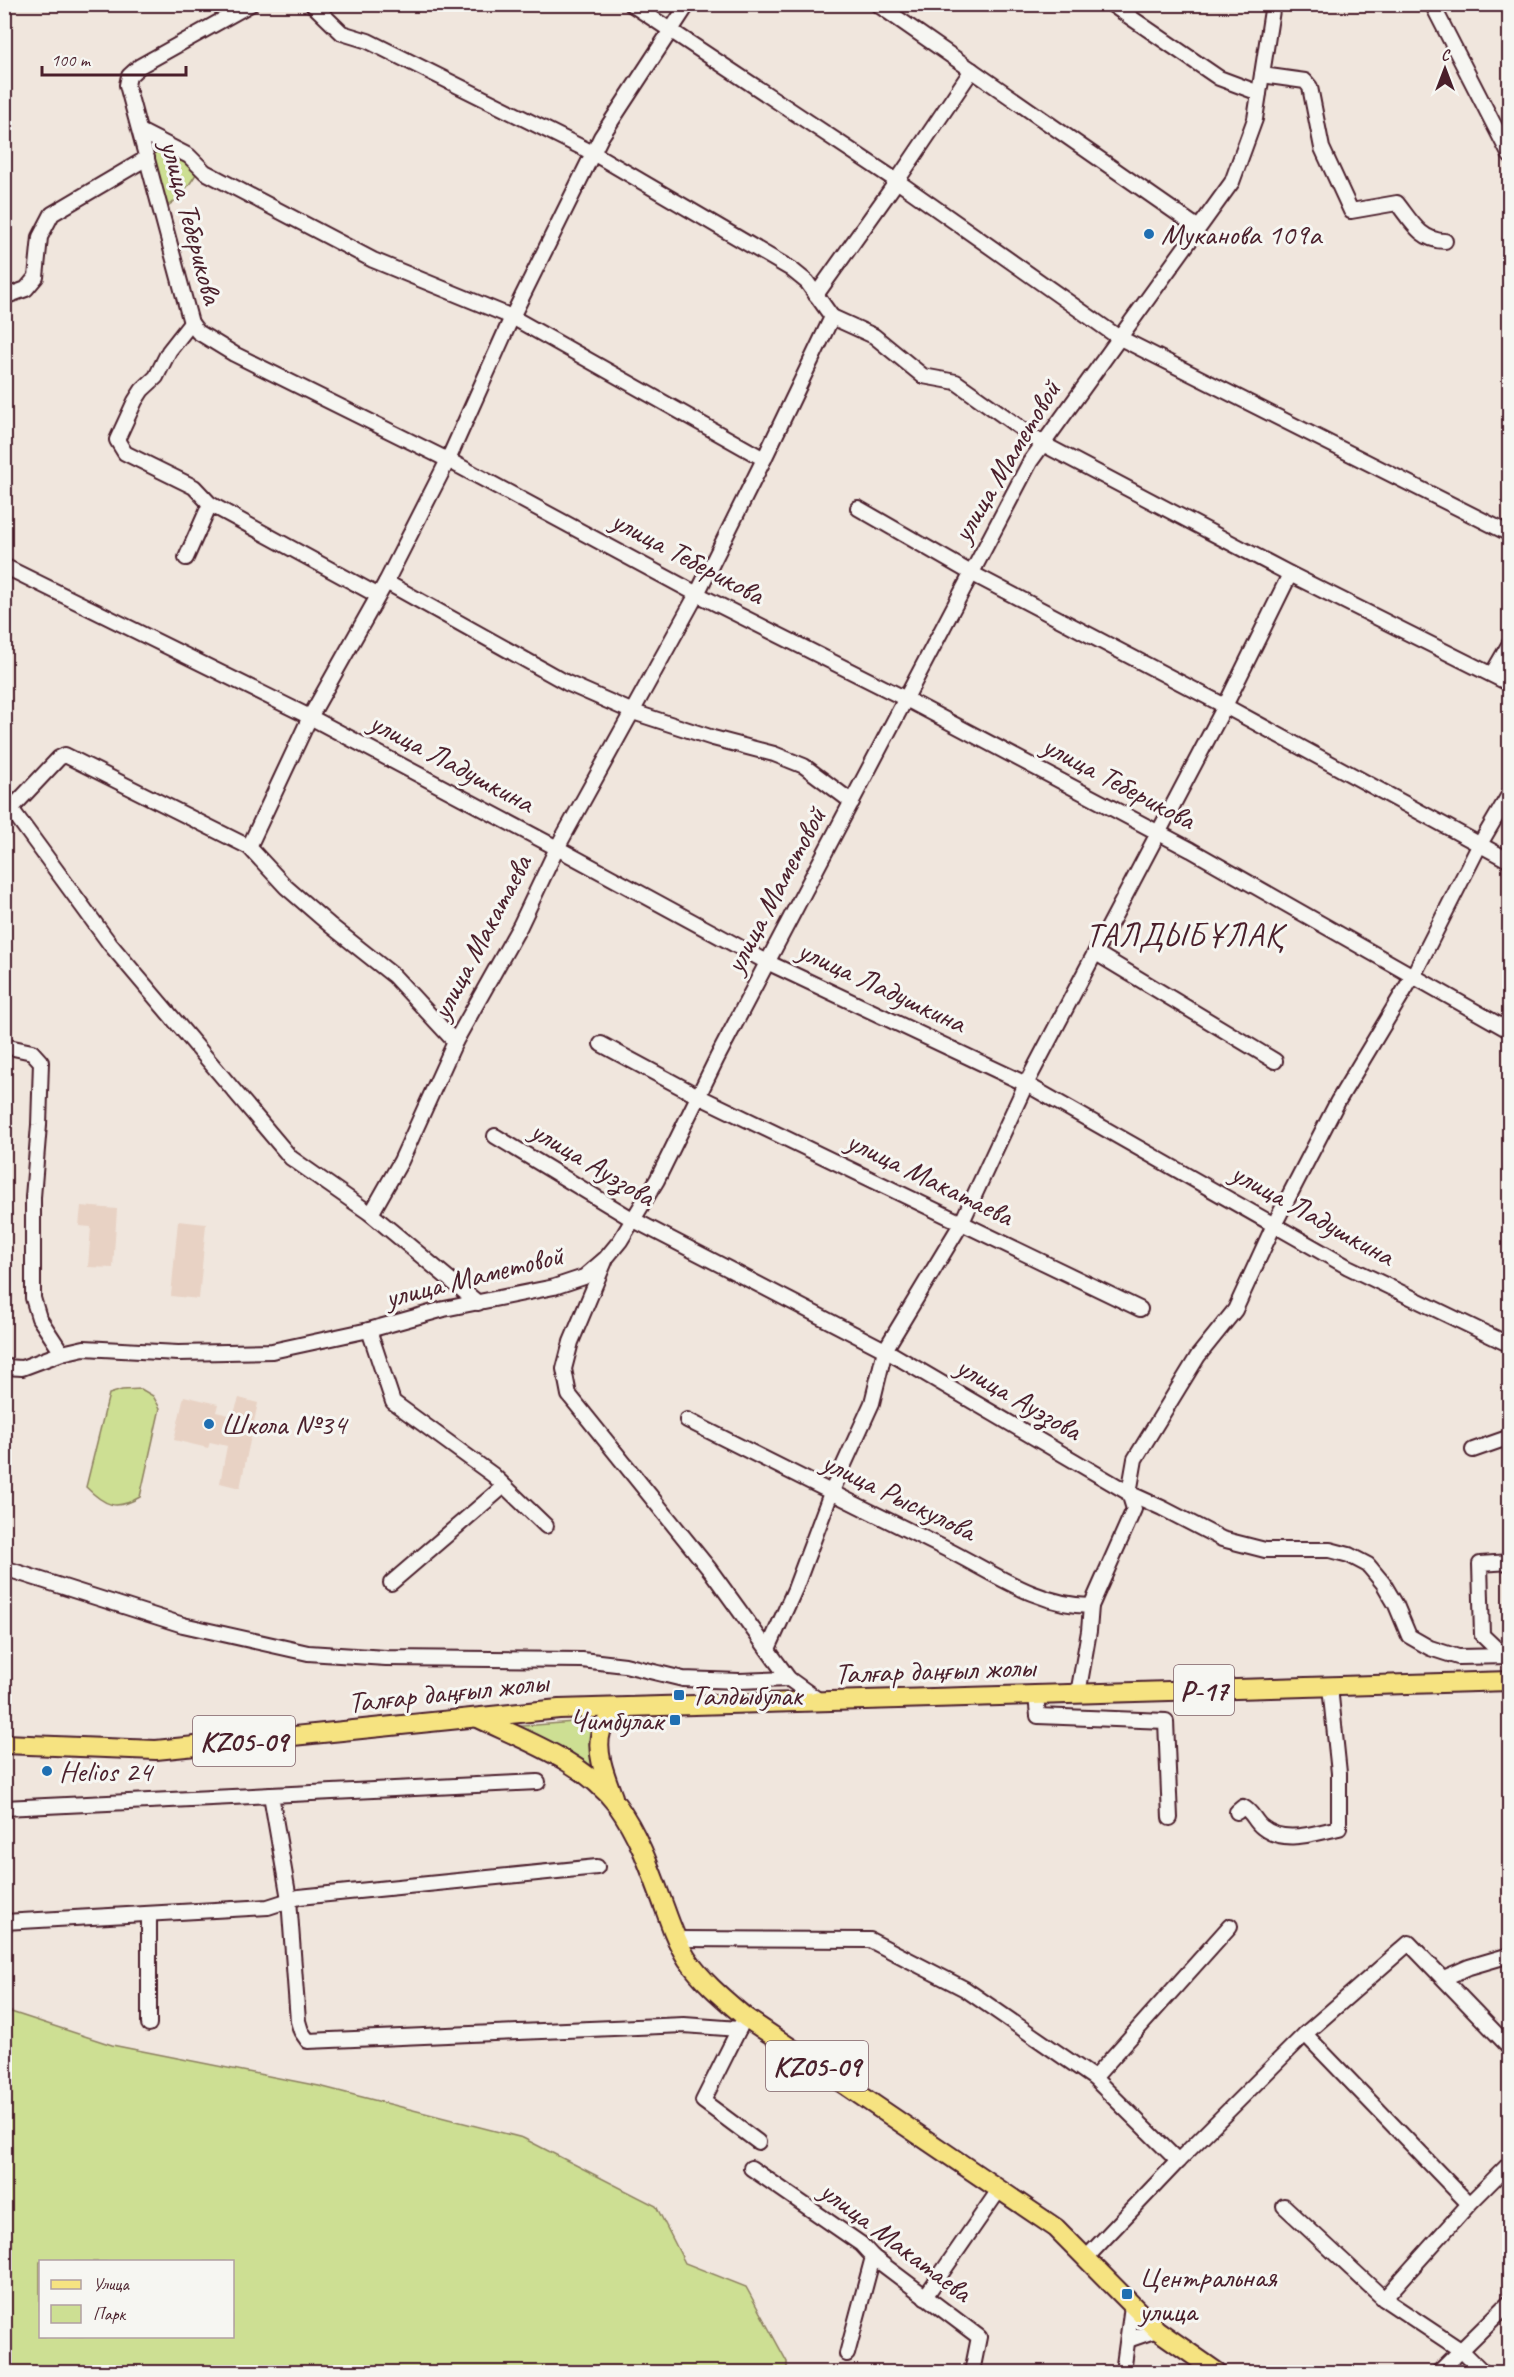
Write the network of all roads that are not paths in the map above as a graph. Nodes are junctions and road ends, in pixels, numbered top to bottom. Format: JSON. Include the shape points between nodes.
{"nodes":[{"id":1,"x":251,"y":4,"type":"edge"},
{"id":2,"x":312,"y":4,"type":"edge"},
{"id":3,"x":631,"y":4,"type":"edge"},
{"id":4,"x":688,"y":4,"type":"edge"},
{"id":5,"x":877,"y":4,"type":"edge"},
{"id":6,"x":1112,"y":4,"type":"edge"},
{"id":7,"x":1273,"y":4,"type":"edge"},
{"id":8,"x":1432,"y":4,"type":"edge"},
{"id":9,"x":670,"y":30,"type":"junction"},
{"id":10,"x":972,"y":70,"type":"junction"},
{"id":11,"x":1262,"y":75,"type":"junction"},
{"id":12,"x":1259,"y":93,"type":"junction"},
{"id":13,"x":140,"y":131,"type":"junction"},
{"id":14,"x":593,"y":153,"type":"junction"},
{"id":15,"x":1509,"y":156,"type":"edge"},
{"id":16,"x":147,"y":158,"type":"junction"},
{"id":17,"x":897,"y":181,"type":"junction"},
{"id":18,"x":1197,"y":227,"type":"junction"},
{"id":19,"x":1445,"y":241,"type":"dead end"},
{"id":20,"x":816,"y":295,"type":"junction"},
{"id":21,"x":4,"y":297,"type":"edge"},
{"id":22,"x":512,"y":317,"type":"junction"},
{"id":23,"x":832,"y":317,"type":"junction"},
{"id":24,"x":190,"y":323,"type":"junction"},
{"id":25,"x":1118,"y":337,"type":"junction"},
{"id":26,"x":1043,"y":444,"type":"junction"},
{"id":27,"x":764,"y":459,"type":"junction"},
{"id":28,"x":448,"y":460,"type":"junction"},
{"id":29,"x":210,"y":504,"type":"junction"},
{"id":30,"x":858,"y":508,"type":"dead end"},
{"id":31,"x":1509,"y":534,"type":"edge"},
{"id":32,"x":186,"y":558,"type":"dead end"},
{"id":33,"x":4,"y":566,"type":"edge"},
{"id":34,"x":971,"y":573,"type":"junction"},
{"id":35,"x":1290,"y":574,"type":"junction"},
{"id":36,"x":386,"y":582,"type":"junction"},
{"id":37,"x":697,"y":594,"type":"junction"},
{"id":38,"x":376,"y":595,"type":"junction"},
{"id":39,"x":1509,"y":643,"type":"edge"},
{"id":40,"x":1492,"y":674,"type":"junction"},
{"id":41,"x":1509,"y":684,"type":"edge"},
{"id":42,"x":906,"y":699,"type":"junction"},
{"id":43,"x":1225,"y":706,"type":"junction"},
{"id":44,"x":633,"y":712,"type":"junction"},
{"id":45,"x":309,"y":717,"type":"junction"},
{"id":46,"x":1509,"y":793,"type":"edge"},
{"id":47,"x":852,"y":802,"type":"junction"},
{"id":48,"x":8,"y":804,"type":"edge"},
{"id":49,"x":1159,"y":833,"type":"junction"},
{"id":50,"x":1480,"y":844,"type":"junction"},
{"id":51,"x":249,"y":847,"type":"junction"},
{"id":52,"x":557,"y":848,"type":"junction"},
{"id":53,"x":1509,"y":861,"type":"edge"},
{"id":54,"x":1095,"y":952,"type":"junction"},
{"id":55,"x":767,"y":962,"type":"junction"},
{"id":56,"x":1413,"y":976,"type":"junction"},
{"id":57,"x":1509,"y":1031,"type":"edge"},
{"id":58,"x":456,"y":1042,"type":"junction"},
{"id":59,"x":601,"y":1044,"type":"dead end"},
{"id":60,"x":4,"y":1046,"type":"edge"},
{"id":61,"x":1275,"y":1061,"type":"dead end"},
{"id":62,"x":1026,"y":1084,"type":"junction"},
{"id":63,"x":698,"y":1096,"type":"junction"},
{"id":64,"x":495,"y":1136,"type":"dead end"},
{"id":65,"x":371,"y":1214,"type":"junction"},
{"id":66,"x":632,"y":1220,"type":"junction"},
{"id":67,"x":961,"y":1224,"type":"junction"},
{"id":68,"x":1274,"y":1225,"type":"junction"},
{"id":69,"x":606,"y":1258,"type":"junction"},
{"id":70,"x":478,"y":1303,"type":"junction"},
{"id":71,"x":1140,"y":1309,"type":"dead end"},
{"id":72,"x":369,"y":1330,"type":"junction"},
{"id":73,"x":1509,"y":1345,"type":"edge"},
{"id":74,"x":885,"y":1350,"type":"junction"},
{"id":75,"x":63,"y":1353,"type":"junction"},
{"id":76,"x":4,"y":1367,"type":"edge"},
{"id":77,"x":687,"y":1420,"type":"dead end"},
{"id":78,"x":1509,"y":1437,"type":"edge"},
{"id":79,"x":1473,"y":1450,"type":"dead end"},
{"id":80,"x":504,"y":1486,"type":"junction"},
{"id":81,"x":831,"y":1493,"type":"junction"},
{"id":82,"x":1129,"y":1493,"type":"junction"},
{"id":83,"x":546,"y":1526,"type":"dead end"},
{"id":84,"x":1509,"y":1562,"type":"edge"},
{"id":85,"x":4,"y":1568,"type":"edge"},
{"id":86,"x":391,"y":1583,"type":"dead end"},
{"id":87,"x":1091,"y":1606,"type":"junction"},
{"id":88,"x":768,"y":1650,"type":"junction"},
{"id":89,"x":1507,"y":1656,"type":"edge"},
{"id":90,"x":789,"y":1679,"type":"junction"},
{"id":91,"x":1509,"y":1681,"type":"edge"},
{"id":92,"x":1330,"y":1687,"type":"junction"},
{"id":93,"x":1078,"y":1694,"type":"junction"},
{"id":94,"x":1036,"y":1695,"type":"junction"},
{"id":95,"x":821,"y":1702,"type":"junction"},
{"id":96,"x":629,"y":1707,"type":"junction"},
{"id":97,"x":476,"y":1718,"type":"junction"},
{"id":98,"x":7,"y":1748,"type":"edge"},
{"id":99,"x":538,"y":1782,"type":"dead end"},
{"id":100,"x":271,"y":1795,"type":"junction"},
{"id":101,"x":616,"y":1804,"type":"junction"},
{"id":102,"x":4,"y":1808,"type":"edge"},
{"id":103,"x":1237,"y":1812,"type":"dead end"},
{"id":104,"x":1170,"y":1818,"type":"dead end"},
{"id":105,"x":597,"y":1867,"type":"dead end"},
{"id":106,"x":289,"y":1899,"type":"junction"},
{"id":107,"x":149,"y":1914,"type":"junction"},
{"id":108,"x":4,"y":1922,"type":"edge"},
{"id":109,"x":1230,"y":1926,"type":"dead end"},
{"id":110,"x":676,"y":1939,"type":"junction"},
{"id":111,"x":1509,"y":1955,"type":"edge"},
{"id":112,"x":1444,"y":1978,"type":"junction"},
{"id":113,"x":742,"y":2023,"type":"junction"},
{"id":114,"x":149,"y":2024,"type":"dead end"},
{"id":115,"x":1305,"y":2034,"type":"junction"},
{"id":116,"x":1509,"y":2048,"type":"edge"},
{"id":117,"x":1094,"y":2078,"type":"junction"},
{"id":118,"x":758,"y":2142,"type":"dead end"},
{"id":119,"x":1178,"y":2161,"type":"junction"},
{"id":120,"x":1509,"y":2163,"type":"edge"},
{"id":121,"x":750,"y":2168,"type":"dead end"},
{"id":122,"x":999,"y":2190,"type":"junction"},
{"id":123,"x":1469,"y":2204,"type":"junction"},
{"id":124,"x":1284,"y":2206,"type":"dead end"},
{"id":125,"x":873,"y":2257,"type":"junction"},
{"id":126,"x":1087,"y":2257,"type":"junction"},
{"id":127,"x":925,"y":2297,"type":"junction"},
{"id":128,"x":1384,"y":2299,"type":"junction"},
{"id":129,"x":1509,"y":2302,"type":"edge"},
{"id":130,"x":1132,"y":2306,"type":"junction"},
{"id":131,"x":1157,"y":2330,"type":"junction"},
{"id":132,"x":1128,"y":2340,"type":"junction"},
{"id":133,"x":1462,"y":2351,"type":"junction"},
{"id":134,"x":847,"y":2354,"type":"dead end"},
{"id":135,"x":972,"y":2373,"type":"edge"},
{"id":136,"x":1124,"y":2373,"type":"edge"},
{"id":137,"x":1217,"y":2373,"type":"edge"},
{"id":138,"x":1439,"y":2373,"type":"edge"},
{"id":139,"x":1483,"y":2373,"type":"edge"}],
"edges":[{"from":1,"to":13,"type":"street","name":"улица Теберикова","via":[[140,66],[129,76],[127,85]]},
{"from":2,"to":14,"type":"street","via":[[342,33],[368,41]]},
{"from":3,"to":9,"type":"street"},
{"from":4,"to":9,"type":"street"},
{"from":5,"to":10,"type":"street"},
{"from":6,"to":12,"type":"street","via":[[1219,78]]},
{"from":7,"to":11,"type":"street","name":"улица Маметовой"},
{"from":8,"to":15,"type":"street"},
{"from":9,"to":14,"type":"street"},
{"from":9,"to":17,"type":"street"},
{"from":10,"to":17,"type":"street"},
{"from":10,"to":18,"type":"street"},
{"from":11,"to":12,"type":"street","name":"улица Маметовой"},
{"from":11,"to":19,"type":"street","via":[[1305,81],[1310,87],[1322,147],[1351,211],[1397,203],[1418,231],[1433,241]]},
{"from":12,"to":18,"type":"street","name":"улица Маметовой","via":[[1255,119],[1232,182]]},
{"from":13,"to":16,"type":"street","name":"улица Теберикова"},
{"from":13,"to":22,"type":"street","via":[[189,156],[206,172],[363,254]]},
{"from":14,"to":20,"type":"street","via":[[791,269]]},
{"from":14,"to":22,"type":"street"},
{"from":16,"to":21,"type":"street","via":[[52,214],[40,237],[36,277],[26,289]]},
{"from":16,"to":24,"type":"street","name":"улица Теберикова"},
{"from":17,"to":20,"type":"street"},
{"from":17,"to":25,"type":"street"},
{"from":18,"to":25,"type":"street","name":"улица Маметовой"},
{"from":20,"to":23,"type":"street"},
{"from":22,"to":27,"type":"street"},
{"from":22,"to":28,"type":"street"},
{"from":23,"to":26,"type":"street","via":[[874,336],[923,376],[956,382]]},
{"from":23,"to":27,"type":"street","name":"улица Макатаева"},
{"from":24,"to":28,"type":"street","name":"улица Теберикова","via":[[234,354]]},
{"from":24,"to":29,"type":"street","via":[[156,377],[138,396],[117,440],[125,453],[194,487]]},
{"from":25,"to":26,"type":"street","name":"улица Маметовой"},
{"from":25,"to":31,"type":"street"},
{"from":26,"to":34,"type":"street","name":"улица Маметовой"},
{"from":26,"to":35,"type":"street"},
{"from":27,"to":37,"type":"street","name":"улица Макатаева"},
{"from":28,"to":36,"type":"street"},
{"from":28,"to":37,"type":"street","name":"улица Теберикова"},
{"from":29,"to":32,"type":"street"},
{"from":29,"to":38,"type":"street"},
{"from":30,"to":34,"type":"street"},
{"from":33,"to":45,"type":"street","name":"улица Ладушкина"},
{"from":34,"to":42,"type":"street","name":"улица Маметовой"},
{"from":34,"to":43,"type":"street"},
{"from":35,"to":40,"type":"street"},
{"from":35,"to":43,"type":"street"},
{"from":36,"to":38,"type":"street"},
{"from":36,"to":44,"type":"street","via":[[567,683]]},
{"from":37,"to":42,"type":"street","name":"улица Теберикова"},
{"from":37,"to":44,"type":"street","name":"улица Макатаева"},
{"from":38,"to":45,"type":"street"},
{"from":39,"to":40,"type":"street"},
{"from":40,"to":41,"type":"street"},
{"from":42,"to":47,"type":"street","name":"улица Маметовой"},
{"from":42,"to":49,"type":"street","name":"улица Теберикова"},
{"from":43,"to":49,"type":"street"},
{"from":43,"to":50,"type":"street"},
{"from":44,"to":47,"type":"street","via":[[804,766]]},
{"from":44,"to":52,"type":"street","name":"улица Макатаева"},
{"from":45,"to":51,"type":"street"},
{"from":45,"to":52,"type":"street","name":"улица Ладушкина"},
{"from":46,"to":50,"type":"street"},
{"from":47,"to":55,"type":"street","name":"улица Маметовой"},
{"from":48,"to":51,"type":"street","via":[[65,755]]},
{"from":48,"to":65,"type":"street","via":[[110,944],[291,1158]]},
{"from":49,"to":54,"type":"street"},
{"from":49,"to":56,"type":"street","name":"улица Теберикова"},
{"from":50,"to":53,"type":"street"},
{"from":50,"to":56,"type":"street"},
{"from":51,"to":58,"type":"street","via":[[295,894],[394,976]]},
{"from":52,"to":55,"type":"street","name":"улица Ладушкина"},
{"from":52,"to":58,"type":"street","name":"улица Макатаева","via":[[520,926]]},
{"from":54,"to":61,"type":"street"},
{"from":54,"to":62,"type":"street"},
{"from":55,"to":62,"type":"street","name":"улица Ладушкина"},
{"from":55,"to":63,"type":"street","name":"улица Маметовой"},
{"from":56,"to":57,"type":"street","name":"улица Теберикова"},
{"from":56,"to":68,"type":"street","via":[[1338,1101]]},
{"from":58,"to":65,"type":"street","name":"улица Макатаева","via":[[406,1151]]},
{"from":59,"to":63,"type":"street","name":"улица Макатаева"},
{"from":60,"to":75,"type":"street","via":[[32,1052],[41,1062],[33,1197],[33,1298],[39,1318]]},
{"from":62,"to":67,"type":"street"},
{"from":62,"to":68,"type":"street","name":"улица Ладушкина"},
{"from":63,"to":66,"type":"street","name":"улица Маметовой","via":[[657,1180]]},
{"from":63,"to":67,"type":"street","name":"улица Макатаева"},
{"from":64,"to":66,"type":"street","name":"улица Ауэзова"},
{"from":65,"to":70,"type":"street"},
{"from":66,"to":69,"type":"street","name":"улица Маметовой"},
{"from":66,"to":74,"type":"street","name":"улица Ауэзова"},
{"from":67,"to":71,"type":"street","name":"улица Макатаева"},
{"from":67,"to":74,"type":"street"},
{"from":68,"to":73,"type":"street","name":"улица Ладушкина","via":[[1348,1267]]},
{"from":68,"to":82,"type":"street","via":[[1235,1310],[1198,1356],[1135,1459]]},
{"from":69,"to":70,"type":"street","name":"улица Маметовой","via":[[584,1277]]},
{"from":69,"to":88,"type":"street","via":[[571,1342],[564,1369],[569,1395],[710,1570]]},
{"from":70,"to":72,"type":"street","name":"улица Маметовой"},
{"from":72,"to":75,"type":"street","name":"улица Маметовой","via":[[261,1352],[84,1348]]},
{"from":72,"to":80,"type":"street","via":[[393,1402]]},
{"from":74,"to":81,"type":"street","via":[[872,1403]]},
{"from":74,"to":82,"type":"street","name":"улица Ауэзова"},
{"from":75,"to":76,"type":"street","name":"улица Маметовой","via":[[22,1368]]},
{"from":77,"to":81,"type":"street","name":"улица Рыскулова"},
{"from":78,"to":79,"type":"street"},
{"from":80,"to":83,"type":"street"},
{"from":80,"to":86,"type":"street"},
{"from":81,"to":87,"type":"street","name":"улица Рыскулова","via":[[1032,1595]]},
{"from":81,"to":88,"type":"street"},
{"from":82,"to":87,"type":"street","via":[[1134,1509]]},
{"from":82,"to":89,"type":"street","name":"улица Ауэзова","via":[[1222,1539],[1265,1550],[1330,1550],[1349,1555],[1368,1565],[1383,1583],[1409,1636],[1458,1657]]},
{"from":84,"to":89,"type":"street","via":[[1480,1563],[1482,1635]]},
{"from":85,"to":90,"type":"street","via":[[183,1624],[308,1653],[386,1658],[582,1660],[683,1678],[740,1682]]},
{"from":87,"to":93,"type":"street"},
{"from":88,"to":90,"type":"street"},
{"from":90,"to":95,"type":"street"},
{"from":91,"to":92,"type":"main road","name":"Талғар даңғыл жолы","number":"P-17"},
{"from":92,"to":93,"type":"main road","name":"Талғар даңғыл жолы","number":"P-17"},
{"from":92,"to":103,"type":"street","via":[[1339,1773],[1339,1828],[1286,1838],[1262,1827],[1243,1807]]},
{"from":93,"to":94,"type":"main road","name":"Талғар даңғыл жолы","number":"P-17"},
{"from":94,"to":95,"type":"main road","name":"Талғар даңғыл жолы","number":"P-17"},
{"from":94,"to":104,"type":"street","via":[[1038,1716],[1166,1721]]},
{"from":95,"to":96,"type":"main road","name":"Талғар даңғыл жолы","number":"P-17"},
{"from":96,"to":97,"type":"main road","name":"Талғар даңғыл жолы","number":"P-17","via":[[559,1709]]},
{"from":96,"to":101,"type":"main road","via":[[611,1718],[601,1731],[600,1754]]},
{"from":97,"to":98,"type":"main road","name":"Талғар даңғыл жолы","number":"KZ05-09","via":[[156,1750]]},
{"from":97,"to":101,"type":"main road","number":"KZ05-09","via":[[564,1760],[592,1779]]},
{"from":99,"to":100,"type":"street"},
{"from":100,"to":102,"type":"street"},
{"from":100,"to":106,"type":"street"},
{"from":101,"to":110,"type":"main road","number":"KZ05-09","via":[[631,1828]]},
{"from":105,"to":106,"type":"street"},
{"from":106,"to":107,"type":"street","via":[[268,1907]]},
{"from":106,"to":113,"type":"street","via":[[298,2020],[308,2041]]},
{"from":107,"to":108,"type":"street"},
{"from":107,"to":114,"type":"street"},
{"from":109,"to":117,"type":"street"},
{"from":110,"to":113,"type":"main road","number":"KZ05-09","via":[[704,1980]]},
{"from":110,"to":117,"type":"street","via":[[870,1940],[965,1989]]},
{"from":111,"to":112,"type":"street"},
{"from":112,"to":115,"type":"street","via":[[1409,1943]]},
{"from":112,"to":116,"type":"street"},
{"from":113,"to":118,"type":"street","via":[[703,2102]]},
{"from":113,"to":122,"type":"main road","number":"KZ05-09"},
{"from":115,"to":119,"type":"street"},
{"from":115,"to":123,"type":"street"},
{"from":117,"to":119,"type":"street"},
{"from":119,"to":126,"type":"street"},
{"from":120,"to":123,"type":"street"},
{"from":121,"to":125,"type":"street","name":"улица Макатаева","via":[[861,2244]]},
{"from":122,"to":126,"type":"main road","number":"KZ05-09","via":[[1056,2228]]},
{"from":122,"to":127,"type":"street"},
{"from":123,"to":128,"type":"street"},
{"from":124,"to":128,"type":"street"},
{"from":125,"to":127,"type":"street","name":"улица Макатаева"},
{"from":125,"to":134,"type":"street"},
{"from":126,"to":130,"type":"main road","number":"KZ05-09"},
{"from":127,"to":135,"type":"street","name":"улица Макатаева","via":[[979,2337]]},
{"from":128,"to":133,"type":"street"},
{"from":129,"to":133,"type":"street"},
{"from":130,"to":131,"type":"main road","number":"KZ05-09"},
{"from":130,"to":132,"type":"street"},
{"from":131,"to":132,"type":"street"},
{"from":131,"to":137,"type":"main road","number":"KZ05-09"},
{"from":132,"to":136,"type":"street"},
{"from":133,"to":138,"type":"street"},
{"from":133,"to":139,"type":"street"}]}
